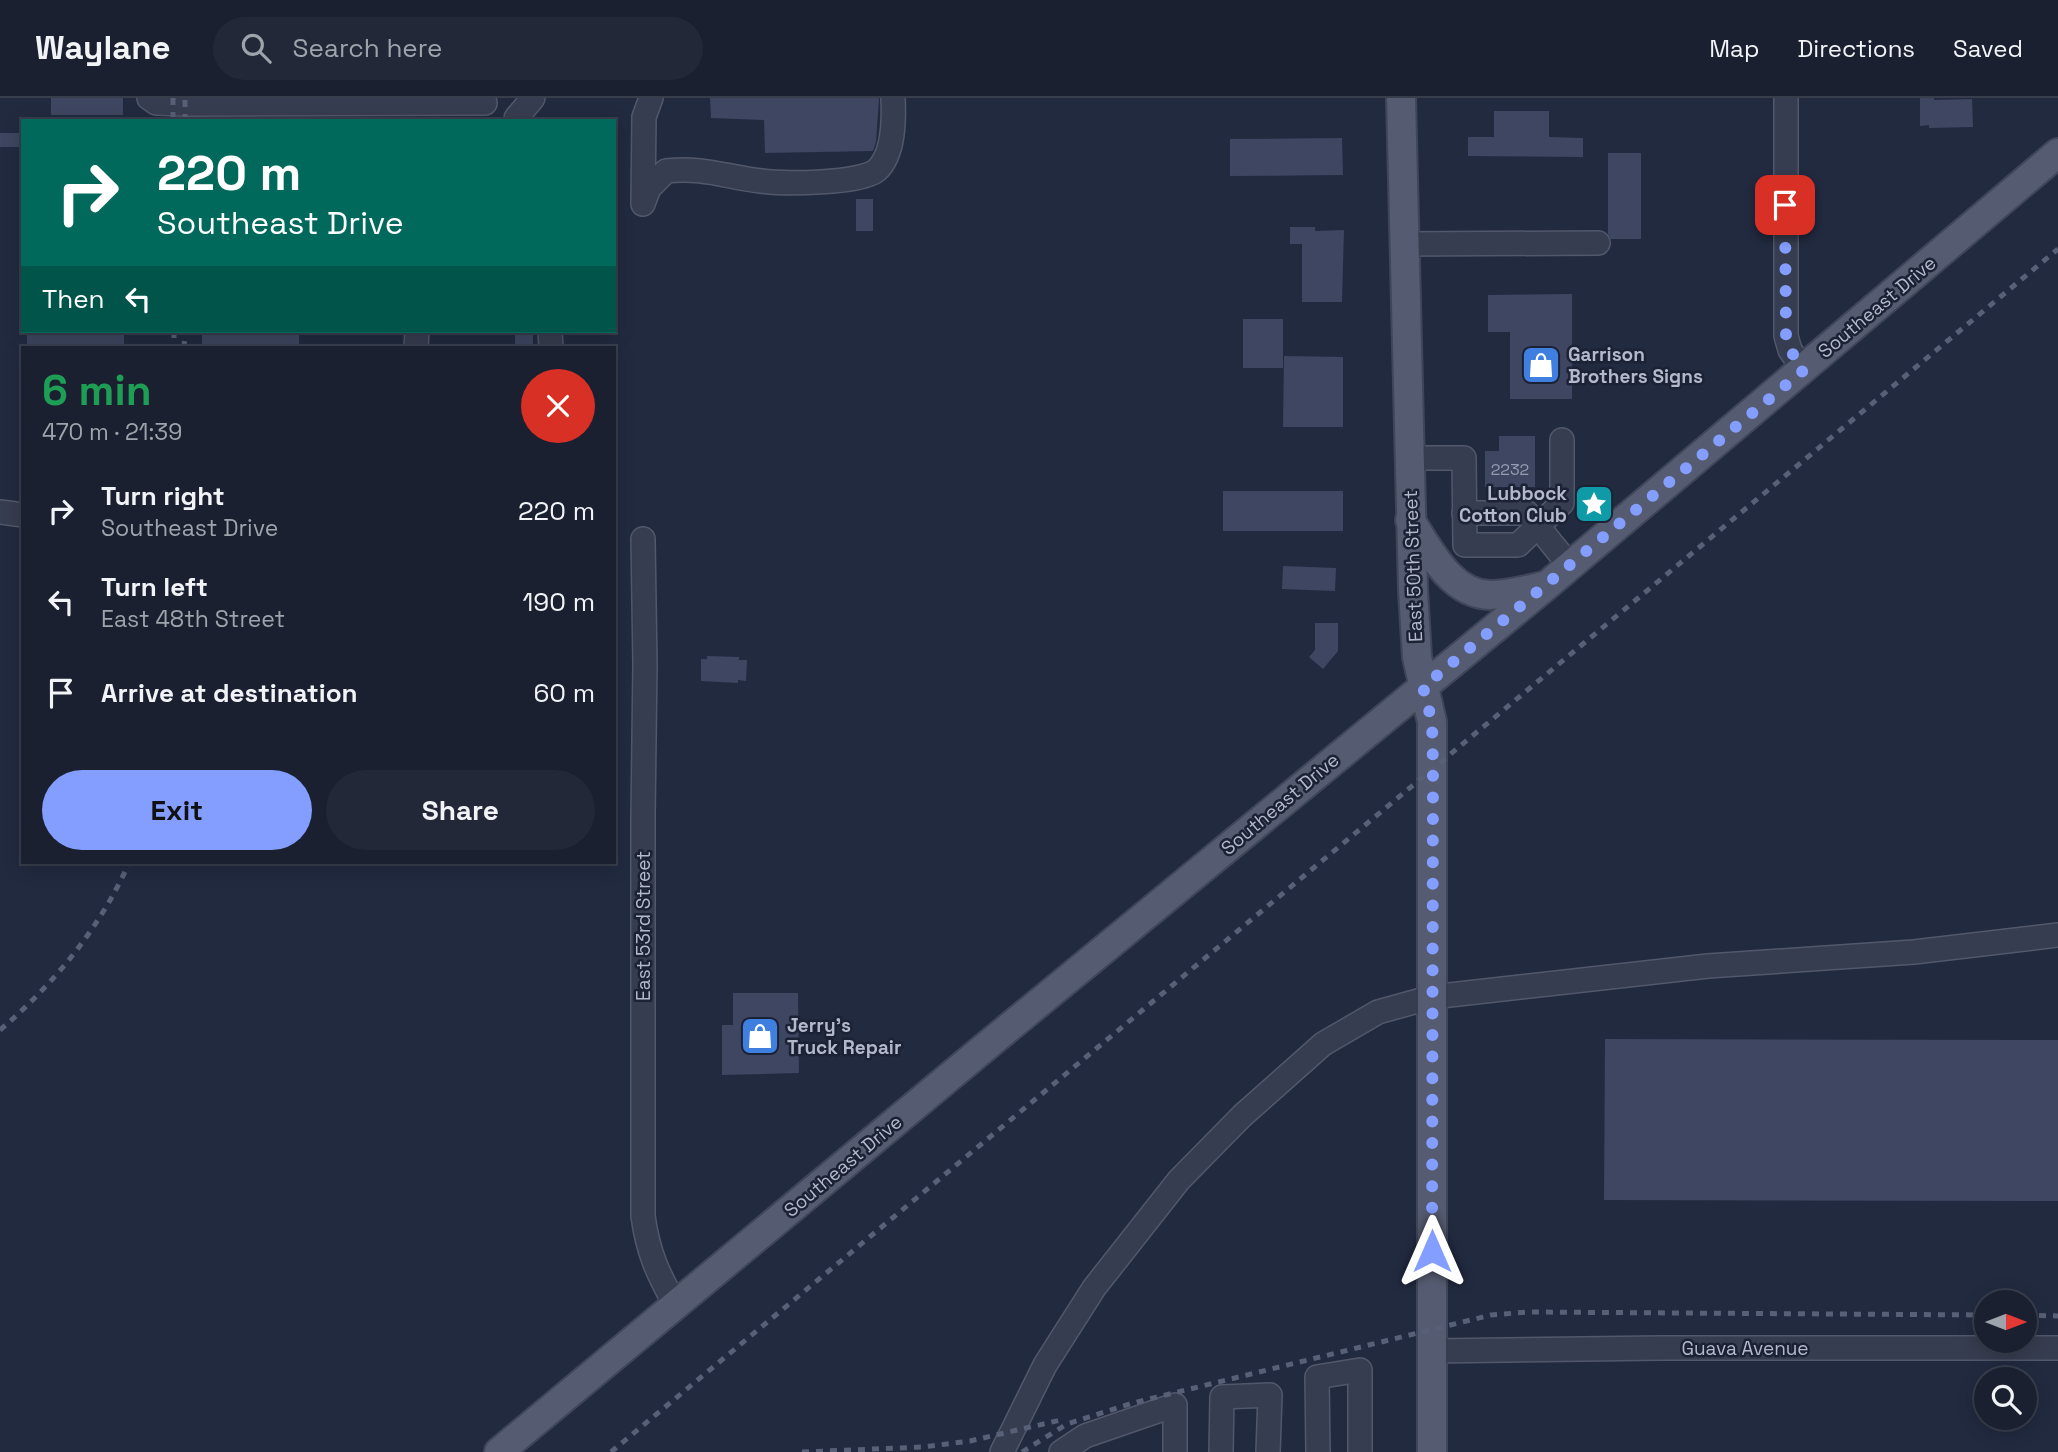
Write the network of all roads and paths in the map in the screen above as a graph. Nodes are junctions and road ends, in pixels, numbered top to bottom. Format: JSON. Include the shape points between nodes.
{"nodes":[{"id":1,"x":149,"y":98,"type":"edge"},
{"id":2,"x":533,"y":98,"type":"edge"},
{"id":3,"x":651,"y":98,"type":"edge"},
{"id":4,"x":893,"y":98,"type":"edge"},
{"id":5,"x":1402,"y":98,"type":"edge"},
{"id":6,"x":1786,"y":98,"type":"edge"},
{"id":7,"x":483,"y":107,"type":"edge"},
{"id":8,"x":515,"y":112,"type":"edge"},
{"id":9,"x":2058,"y":153,"type":"edge"},
{"id":10,"x":1598,"y":243,"type":"dead end"},
{"id":11,"x":1404,"y":244,"type":"junction"},
{"id":12,"x":1804,"y":370,"type":"junction"},
{"id":13,"x":1562,"y":440,"type":"dead end"},
{"id":14,"x":1409,"y":458,"type":"junction"},
{"id":15,"x":0,"y":512,"type":"edge"},
{"id":16,"x":1464,"y":513,"type":"junction"},
{"id":17,"x":21,"y":514,"type":"edge"},
{"id":18,"x":1410,"y":520,"type":"junction"},
{"id":19,"x":1537,"y":526,"type":"junction"},
{"id":20,"x":643,"y":539,"type":"dead end"},
{"id":21,"x":1570,"y":566,"type":"junction"},
{"id":22,"x":1546,"y":586,"type":"junction"},
{"id":23,"x":1423,"y":687,"type":"junction"},
{"id":24,"x":2058,"y":935,"type":"edge"},
{"id":25,"x":1432,"y":998,"type":"junction"},
{"id":26,"x":676,"y":1306,"type":"junction"},
{"id":27,"x":2058,"y":1348,"type":"edge"},
{"id":28,"x":1433,"y":1351,"type":"junction"},
{"id":29,"x":499,"y":1452,"type":"edge"},
{"id":30,"x":1002,"y":1452,"type":"edge"},
{"id":31,"x":1061,"y":1452,"type":"edge"},
{"id":32,"x":1175,"y":1452,"type":"edge"},
{"id":33,"x":1221,"y":1452,"type":"edge"},
{"id":34,"x":1268,"y":1452,"type":"edge"},
{"id":35,"x":1318,"y":1452,"type":"edge"},
{"id":36,"x":1360,"y":1452,"type":"edge"},
{"id":37,"x":1433,"y":1452,"type":"edge"}],
"edges":[{"from":1,"to":7,"type":"street","via":[[173,104]]},
{"from":2,"to":8,"type":"street"},
{"from":3,"to":4,"type":"street","via":[[644,117],[643,204],[649,188],[666,170],[707,170],[761,181],[794,182],[875,172],[889,148]]},
{"from":5,"to":11,"type":"main road","name":"East 50th Street"},
{"from":6,"to":12,"type":"street","via":[[1786,336]]},
{"from":9,"to":12,"type":"main road","name":"Southeast Drive"},
{"from":10,"to":11,"type":"street"},
{"from":11,"to":14,"type":"main road","name":"East 50th Street"},
{"from":12,"to":21,"type":"main road","name":"Southeast Drive"},
{"from":13,"to":19,"type":"street","via":[[1562,503]]},
{"from":14,"to":16,"type":"street","via":[[1464,458]]},
{"from":14,"to":18,"type":"main road","name":"East 50th Street"},
{"from":15,"to":17,"type":"street"},
{"from":16,"to":19,"type":"street","via":[[1527,513]]},
{"from":16,"to":19,"type":"street","via":[[1465,545],[1518,545]]},
{"from":18,"to":22,"type":"main road","via":[[1446,572],[1464,587],[1487,595]]},
{"from":18,"to":23,"type":"main road","name":"East 50th Street","via":[[1417,657]]},
{"from":19,"to":21,"type":"street"},
{"from":20,"to":26,"type":"street","name":"East 53rd Street","via":[[643,1216],[654,1268]]},
{"from":21,"to":22,"type":"main road","name":"Southeast Drive"},
{"from":22,"to":23,"type":"main road","name":"Southeast Drive"},
{"from":23,"to":25,"type":"main road","name":"East 50th Street","via":[[1432,722]]},
{"from":23,"to":26,"type":"main road","name":"Southeast Drive"},
{"from":24,"to":25,"type":"street","via":[[1914,952],[1707,966]]},
{"from":25,"to":28,"type":"main road","name":"East 50th Street"},
{"from":25,"to":30,"type":"street","via":[[1378,1013],[1323,1044],[1179,1180],[1094,1288],[1045,1365]]},
{"from":26,"to":29,"type":"main road","name":"Southeast Drive"},
{"from":27,"to":28,"type":"street","name":"Guava Avenue"},
{"from":28,"to":37,"type":"main road","name":"East 50th Street"},
{"from":31,"to":32,"type":"street","via":[[1086,1436],[1175,1405]]},
{"from":33,"to":34,"type":"street","via":[[1222,1397],[1270,1395]]},
{"from":35,"to":36,"type":"street","via":[[1317,1377],[1360,1370]]}]}
